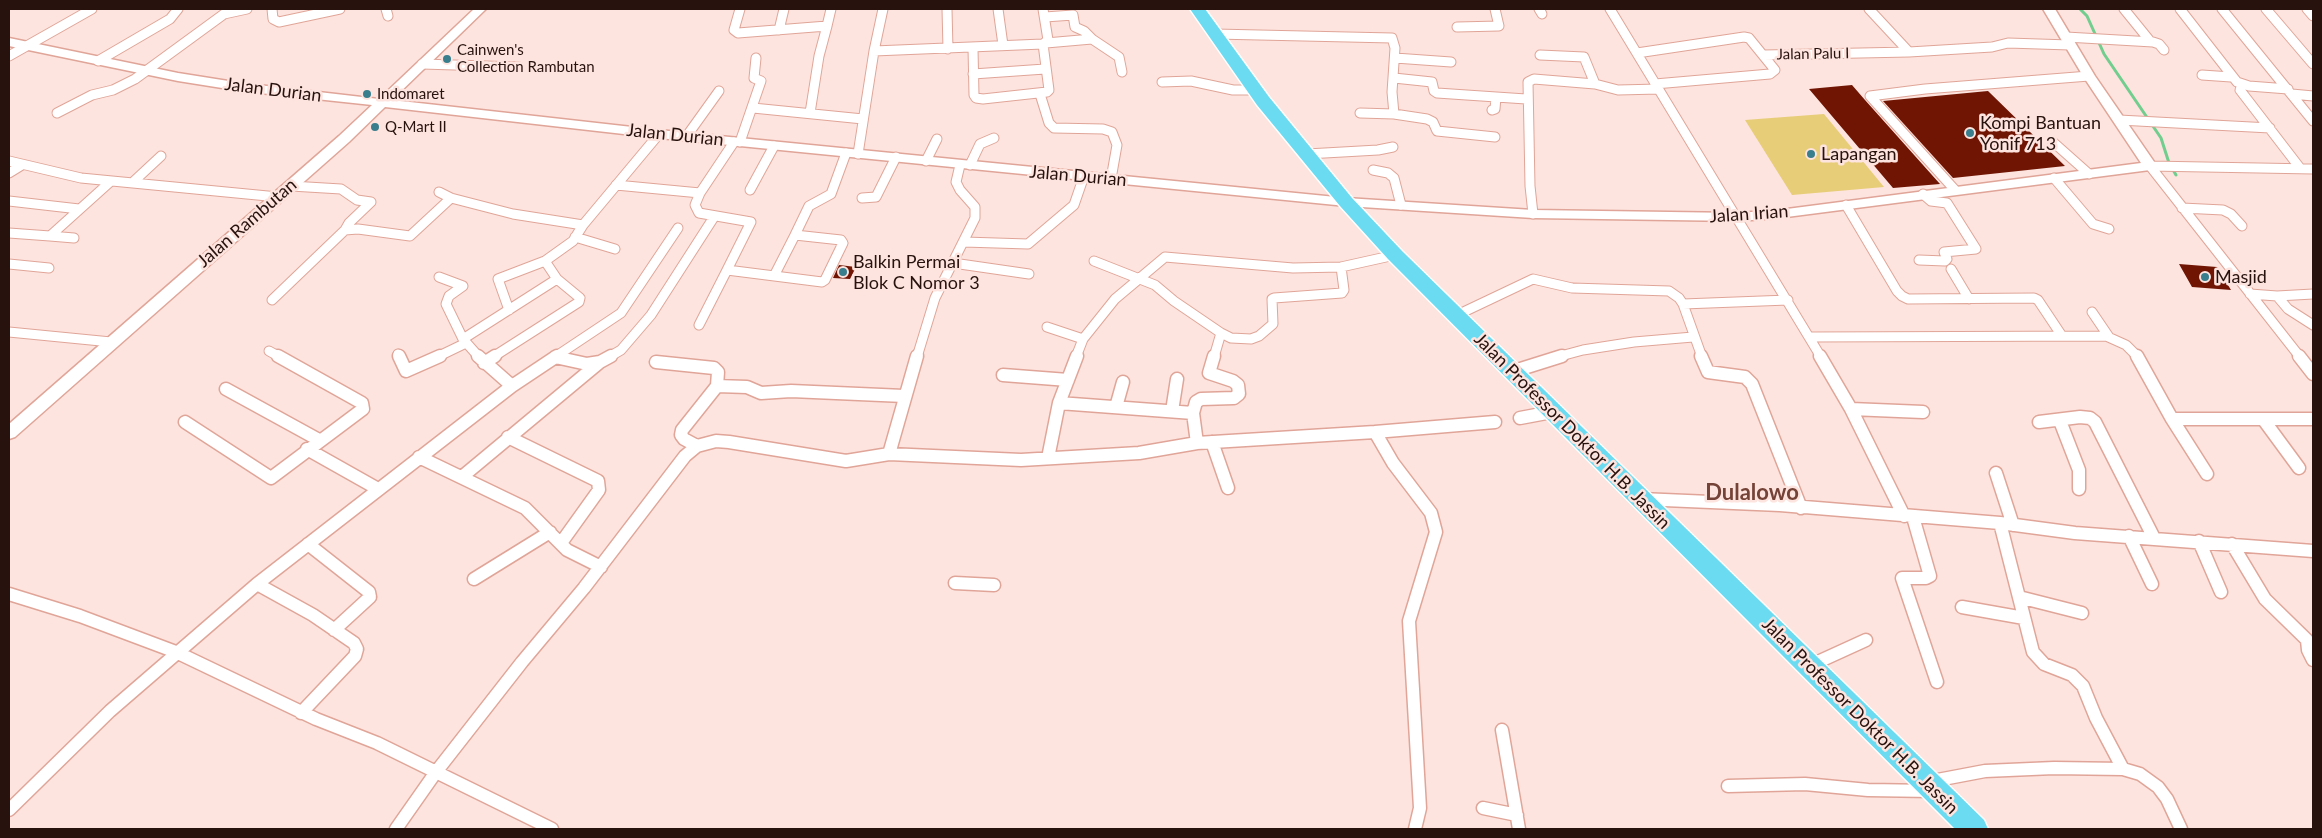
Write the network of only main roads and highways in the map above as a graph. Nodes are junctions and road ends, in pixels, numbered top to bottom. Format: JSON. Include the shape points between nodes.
{"nodes":[{"id":1,"x":1197,"y":9,"type":"edge"},
{"id":2,"x":1974,"y":829,"type":"edge"}],
"edges":[{"from":1,"to":2,"type":"highway","name":"Jalan Professor Doktor H.B. Jassin","via":[[1255,90],[1346,202],[1395,256]]}]}
